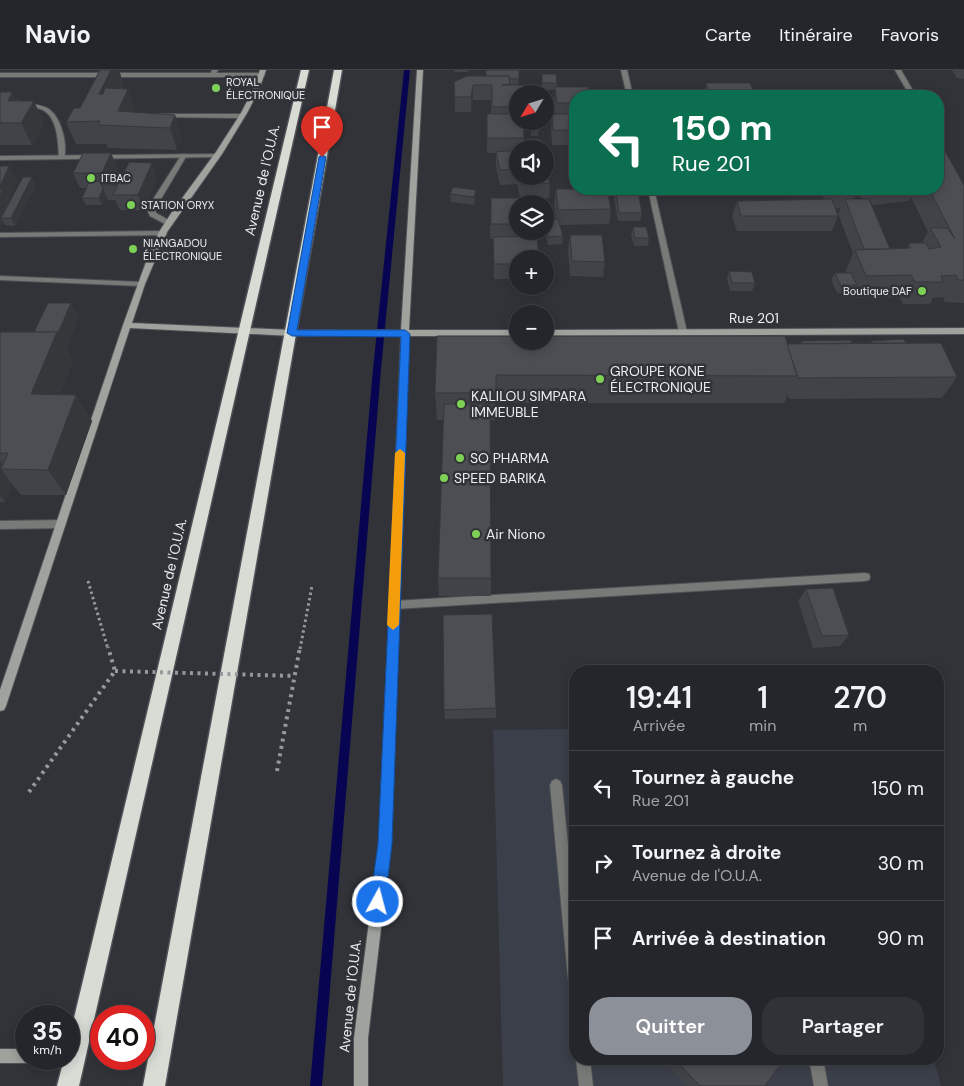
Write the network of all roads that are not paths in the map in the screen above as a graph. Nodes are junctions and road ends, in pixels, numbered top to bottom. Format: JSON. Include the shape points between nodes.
{"nodes":[{"id":1,"x":305,"y":70,"type":"edge"},
{"id":2,"x":338,"y":70,"type":"edge"},
{"id":3,"x":420,"y":70,"type":"edge"},
{"id":4,"x":624,"y":70,"type":"edge"},
{"id":5,"x":898,"y":70,"type":"edge"},
{"id":6,"x":214,"y":72,"type":"edge"},
{"id":7,"x":262,"y":73,"type":"edge"},
{"id":8,"x":0,"y":74,"type":"edge"},
{"id":9,"x":629,"y":90,"type":"edge"},
{"id":10,"x":910,"y":90,"type":"edge"},
{"id":11,"x":0,"y":100,"type":"edge"},
{"id":12,"x":152,"y":115,"type":"edge"},
{"id":13,"x":241,"y":116,"type":"junction"},
{"id":14,"x":184,"y":155,"type":"junction"},
{"id":15,"x":218,"y":155,"type":"junction"},
{"id":16,"x":62,"y":157,"type":"junction"},
{"id":17,"x":0,"y":158,"type":"edge"},
{"id":18,"x":652,"y":195,"type":"edge"},
{"id":19,"x":169,"y":224,"type":"junction"},
{"id":20,"x":163,"y":233,"type":"junction"},
{"id":21,"x":0,"y":235,"type":"edge"},
{"id":22,"x":0,"y":278,"type":"edge"},
{"id":23,"x":141,"y":284,"type":"junction"},
{"id":24,"x":127,"y":325,"type":"junction"},
{"id":25,"x":244,"y":331,"type":"junction"},
{"id":26,"x":964,"y":331,"type":"edge"},
{"id":27,"x":683,"y":332,"type":"junction"},
{"id":28,"x":292,"y":333,"type":"junction"},
{"id":29,"x":509,"y":333,"type":"edge"},
{"id":30,"x":554,"y":333,"type":"edge"},
{"id":31,"x":405,"y":334,"type":"junction"},
{"id":32,"x":60,"y":524,"type":"junction"},
{"id":33,"x":0,"y":525,"type":"edge"},
{"id":34,"x":866,"y":577,"type":"dead end"},
{"id":35,"x":394,"y":605,"type":"junction"},
{"id":36,"x":0,"y":706,"type":"edge"},
{"id":37,"x":556,"y":784,"type":"dead end"},
{"id":38,"x":569,"y":917,"type":"edge"},
{"id":39,"x":80,"y":1023,"type":"edge"},
{"id":40,"x":0,"y":1056,"type":"edge"},
{"id":41,"x":15,"y":1056,"type":"edge"},
{"id":42,"x":584,"y":1065,"type":"edge"},
{"id":43,"x":817,"y":1065,"type":"edge"},
{"id":44,"x":70,"y":1070,"type":"edge"},
{"id":45,"x":68,"y":1086,"type":"edge"},
{"id":46,"x":154,"y":1086,"type":"edge"},
{"id":47,"x":361,"y":1086,"type":"edge"},
{"id":48,"x":586,"y":1086,"type":"edge"},
{"id":49,"x":821,"y":1086,"type":"edge"}],
"edges":[{"from":1,"to":25,"type":"highway","name":"Avenue de l'O.U.A."},
{"from":2,"to":28,"type":"highway"},
{"from":3,"to":31,"type":"street","name":"Avenue de l'O.U.A."},
{"from":4,"to":9,"type":"street"},
{"from":5,"to":10,"type":"street"},
{"from":6,"to":7,"type":"street"},
{"from":6,"to":8,"type":"street"},
{"from":7,"to":13,"type":"street"},
{"from":11,"to":16,"type":"street","via":[[45,109],[60,132]]},
{"from":12,"to":13,"type":"street"},
{"from":13,"to":15,"type":"street"},
{"from":14,"to":15,"type":"street"},
{"from":14,"to":16,"type":"street"},
{"from":14,"to":19,"type":"street","via":[[151,209],[153,214]]},
{"from":15,"to":19,"type":"street"},
{"from":16,"to":17,"type":"street"},
{"from":18,"to":27,"type":"street"},
{"from":19,"to":20,"type":"street"},
{"from":20,"to":21,"type":"street"},
{"from":20,"to":23,"type":"street"},
{"from":22,"to":23,"type":"street"},
{"from":23,"to":24,"type":"street"},
{"from":24,"to":25,"type":"street"},
{"from":24,"to":32,"type":"street"},
{"from":25,"to":28,"type":"street"},
{"from":25,"to":39,"type":"highway","name":"Avenue de l'O.U.A."},
{"from":26,"to":27,"type":"street","name":"Rue 201"},
{"from":27,"to":30,"type":"street","name":"Rue 201"},
{"from":28,"to":31,"type":"street"},
{"from":28,"to":46,"type":"highway"},
{"from":29,"to":31,"type":"street"},
{"from":31,"to":35,"type":"street","name":"Avenue de l'O.U.A."},
{"from":32,"to":33,"type":"street"},
{"from":32,"to":36,"type":"street"},
{"from":34,"to":35,"type":"street"},
{"from":35,"to":47,"type":"street","name":"Avenue de l'O.U.A.","via":[[385,844],[361,1038]]},
{"from":37,"to":38,"type":"street"},
{"from":40,"to":41,"type":"street"},
{"from":42,"to":48,"type":"street"},
{"from":43,"to":49,"type":"street"},
{"from":44,"to":45,"type":"highway","name":"Avenue de l'O.U.A."}]}
